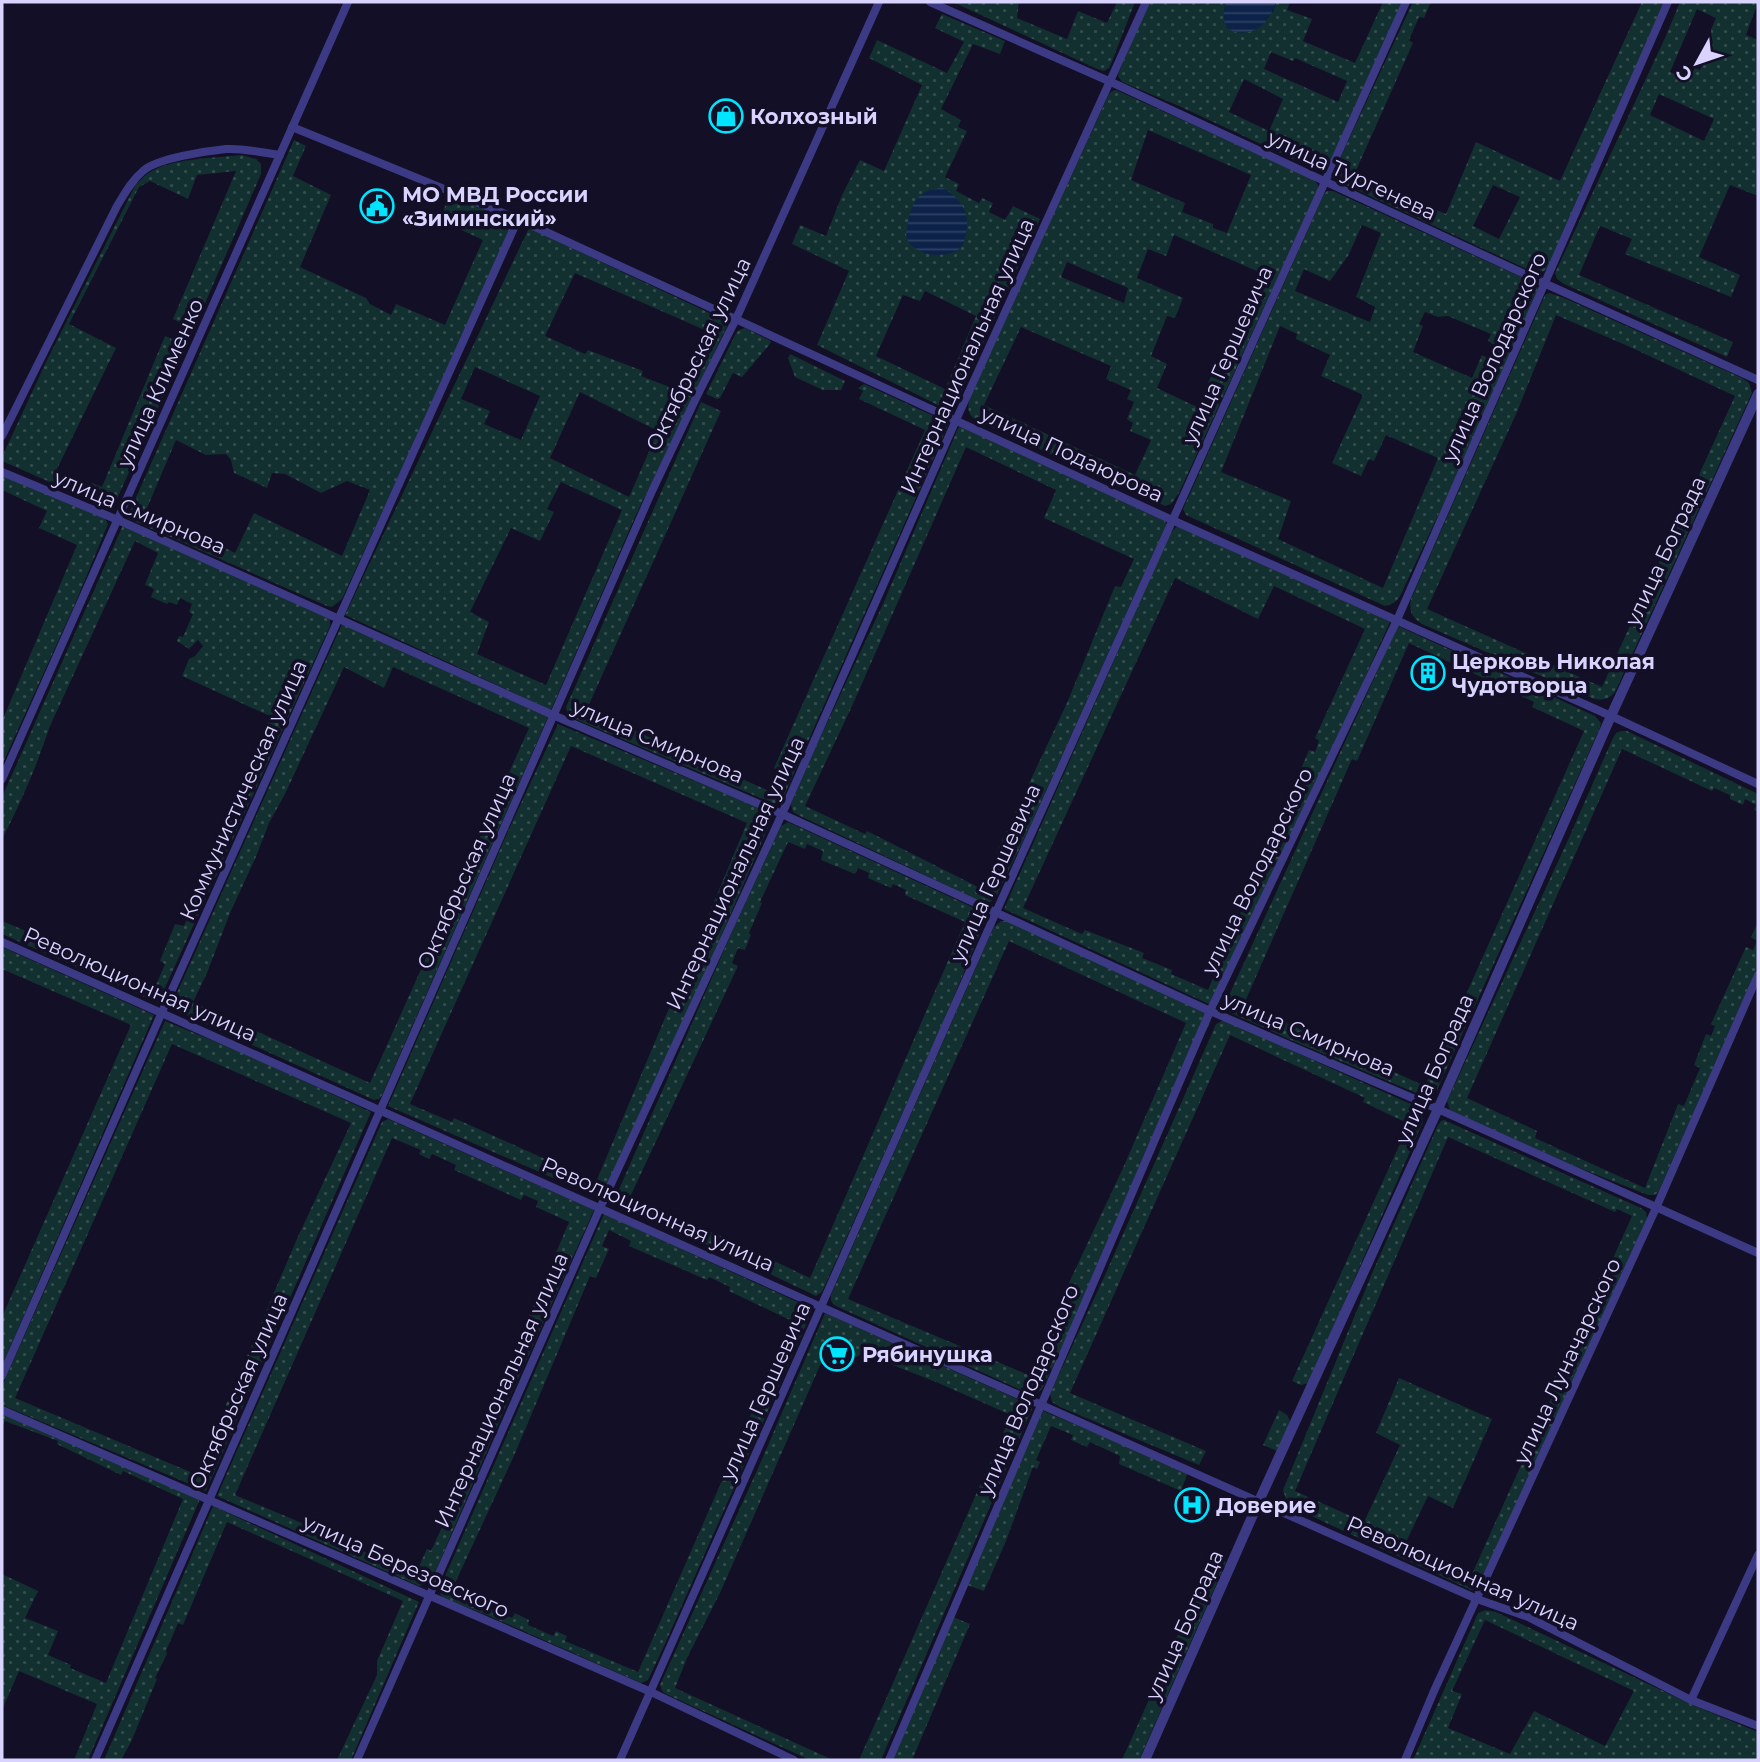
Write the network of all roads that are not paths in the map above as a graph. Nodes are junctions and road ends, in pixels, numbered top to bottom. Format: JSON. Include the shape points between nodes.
{"nodes":[{"id":1,"x":348,"y":2,"type":"edge"},
{"id":2,"x":880,"y":2,"type":"edge"},
{"id":3,"x":930,"y":2,"type":"edge"},
{"id":4,"x":1146,"y":2,"type":"edge"},
{"id":5,"x":1406,"y":2,"type":"edge"},
{"id":6,"x":1668,"y":2,"type":"edge"},
{"id":7,"x":943,"y":4,"type":"edge"},
{"id":8,"x":1111,"y":82,"type":"junction"},
{"id":9,"x":292,"y":127,"type":"junction"},
{"id":10,"x":280,"y":155,"type":"junction"},
{"id":11,"x":1324,"y":181,"type":"junction"},
{"id":12,"x":518,"y":219,"type":"junction"},
{"id":13,"x":1545,"y":284,"type":"junction"},
{"id":14,"x":736,"y":319,"type":"junction"},
{"id":15,"x":1758,"y":380,"type":"edge"},
{"id":16,"x":1758,"y":394,"type":"edge"},
{"id":17,"x":956,"y":420,"type":"junction"},
{"id":18,"x":2,"y":436,"type":"edge"},
{"id":19,"x":2,"y":472,"type":"edge"},
{"id":20,"x":118,"y":520,"type":"junction"},
{"id":21,"x":1172,"y":520,"type":"junction"},
{"id":22,"x":339,"y":619,"type":"junction"},
{"id":23,"x":1397,"y":620,"type":"junction"},
{"id":24,"x":553,"y":715,"type":"junction"},
{"id":25,"x":1611,"y":716,"type":"junction"},
{"id":26,"x":2,"y":779,"type":"edge"},
{"id":27,"x":1758,"y":785,"type":"edge"},
{"id":28,"x":782,"y":814,"type":"junction"},
{"id":29,"x":996,"y":912,"type":"junction"},
{"id":30,"x":2,"y":942,"type":"edge"},
{"id":31,"x":1758,"y":975,"type":"edge"},
{"id":32,"x":1210,"y":1011,"type":"junction"},
{"id":33,"x":162,"y":1012,"type":"junction"},
{"id":34,"x":1438,"y":1109,"type":"junction"},
{"id":35,"x":380,"y":1110,"type":"junction"},
{"id":36,"x":600,"y":1208,"type":"junction"},
{"id":37,"x":1656,"y":1208,"type":"junction"},
{"id":38,"x":1758,"y":1253,"type":"edge"},
{"id":39,"x":821,"y":1307,"type":"junction"},
{"id":40,"x":2,"y":1376,"type":"edge"},
{"id":41,"x":1040,"y":1405,"type":"junction"},
{"id":42,"x":2,"y":1410,"type":"edge"},
{"id":43,"x":209,"y":1499,"type":"junction"},
{"id":44,"x":1259,"y":1501,"type":"junction"},
{"id":45,"x":1758,"y":1555,"type":"edge"},
{"id":46,"x":430,"y":1597,"type":"junction"},
{"id":47,"x":1477,"y":1599,"type":"junction"},
{"id":48,"x":651,"y":1692,"type":"junction"},
{"id":49,"x":1691,"y":1700,"type":"junction"},
{"id":50,"x":1758,"y":1726,"type":"edge"},
{"id":51,"x":95,"y":1760,"type":"edge"},
{"id":52,"x":357,"y":1760,"type":"edge"},
{"id":53,"x":620,"y":1760,"type":"edge"},
{"id":54,"x":794,"y":1760,"type":"edge"},
{"id":55,"x":889,"y":1760,"type":"edge"},
{"id":56,"x":1145,"y":1760,"type":"edge"},
{"id":57,"x":1405,"y":1760,"type":"edge"}],
"edges":[{"from":1,"to":9,"type":"street","name":"улица Клименко"},
{"from":2,"to":14,"type":"street","name":"Октябрьская улица"},
{"from":3,"to":7,"type":"street","name":"улица Тургенева"},
{"from":4,"to":8,"type":"street","name":"Интернациональная улица"},
{"from":5,"to":11,"type":"street","name":"улица Гершевича"},
{"from":6,"to":13,"type":"street","name":"улица Володарского"},
{"from":7,"to":8,"type":"street","name":"улица Тургенева"},
{"from":8,"to":11,"type":"street","name":"улица Тургенева"},
{"from":8,"to":17,"type":"street","name":"Интернациональная улица"},
{"from":9,"to":10,"type":"street","name":"улица Клименко"},
{"from":9,"to":12,"type":"street","name":"улица Подаюрова"},
{"from":10,"to":18,"type":"street","via":[[228,149],[195,154],[153,163],[135,178]]},
{"from":10,"to":20,"type":"street","name":"улица Клименко"},
{"from":11,"to":13,"type":"street","name":"улица Тургенева"},
{"from":11,"to":21,"type":"street","name":"улица Гершевича"},
{"from":12,"to":14,"type":"street","name":"улица Подаюрова"},
{"from":12,"to":22,"type":"street","name":"Коммунистическая улица"},
{"from":13,"to":15,"type":"street","name":"улица Тургенева"},
{"from":13,"to":23,"type":"street","name":"улица Володарского"},
{"from":14,"to":17,"type":"street","name":"улица Подаюрова"},
{"from":14,"to":24,"type":"street","name":"Октябрьская улица","via":[[652,491]]},
{"from":16,"to":25,"type":"street","name":"улица Бограда"},
{"from":17,"to":21,"type":"street","name":"улица Подаюрова"},
{"from":17,"to":28,"type":"street","name":"Интернациональная улица"},
{"from":19,"to":20,"type":"street","name":"улица Смирнова"},
{"from":20,"to":22,"type":"street","name":"улица Смирнова"},
{"from":20,"to":26,"type":"street","name":"улица Клименко"},
{"from":21,"to":23,"type":"street","name":"улица Подаюрова"},
{"from":21,"to":29,"type":"street","name":"улица Гершевича"},
{"from":22,"to":24,"type":"street","name":"улица Смирнова"},
{"from":22,"to":33,"type":"street","name":"Коммунистическая улица"},
{"from":23,"to":25,"type":"street","name":"улица Подаюрова"},
{"from":23,"to":32,"type":"street","name":"улица Володарского"},
{"from":24,"to":28,"type":"street","name":"улица Смирнова"},
{"from":24,"to":35,"type":"street","name":"Октябрьская улица"},
{"from":25,"to":27,"type":"street","name":"улица Подаюрова"},
{"from":25,"to":34,"type":"street","name":"улица Бограда"},
{"from":28,"to":29,"type":"street","name":"улица Смирнова"},
{"from":28,"to":36,"type":"street","name":"Интернациональная улица"},
{"from":29,"to":32,"type":"street","name":"улица Смирнова"},
{"from":29,"to":39,"type":"street","name":"улица Гершевича"},
{"from":30,"to":33,"type":"street","name":"Революционная улица"},
{"from":31,"to":37,"type":"street","name":"улица Луначарского"},
{"from":32,"to":34,"type":"street","name":"улица Смирнова"},
{"from":32,"to":41,"type":"street","name":"улица Володарского"},
{"from":33,"to":35,"type":"street","name":"Революционная улица"},
{"from":33,"to":40,"type":"street","name":"Коммунистическая улица"},
{"from":34,"to":37,"type":"street","name":"улица Смирнова"},
{"from":34,"to":44,"type":"street","name":"улица Бограда"},
{"from":35,"to":36,"type":"street","name":"Революционная улица"},
{"from":35,"to":43,"type":"street","name":"Октябрьская улица"},
{"from":36,"to":39,"type":"street","name":"Революционная улица"},
{"from":36,"to":46,"type":"street","name":"Интернациональная улица"},
{"from":37,"to":38,"type":"street","name":"улица Смирнова"},
{"from":37,"to":47,"type":"street","name":"улица Луначарского"},
{"from":39,"to":41,"type":"street","name":"Революционная улица"},
{"from":39,"to":48,"type":"street","name":"улица Гершевича"},
{"from":41,"to":44,"type":"street","name":"Революционная улица"},
{"from":41,"to":55,"type":"street","name":"улица Володарского"},
{"from":42,"to":43,"type":"street","name":"улица Березовского"},
{"from":43,"to":46,"type":"street","name":"улица Березовского"},
{"from":43,"to":51,"type":"street","name":"Октябрьская улица"},
{"from":44,"to":47,"type":"street","name":"Революционная улица"},
{"from":44,"to":56,"type":"street","name":"улица Бограда"},
{"from":45,"to":49,"type":"street"},
{"from":46,"to":48,"type":"street","name":"улица Березовского"},
{"from":46,"to":52,"type":"street","name":"Интернациональная улица"},
{"from":47,"to":49,"type":"street","name":"Революционная улица","via":[[1528,1618]]},
{"from":47,"to":57,"type":"street","name":"улица Луначарского"},
{"from":48,"to":53,"type":"street","name":"улица Гершевича"},
{"from":48,"to":54,"type":"street","name":"улица Березовского"},
{"from":49,"to":50,"type":"street","name":"Революционная улица"}]}
